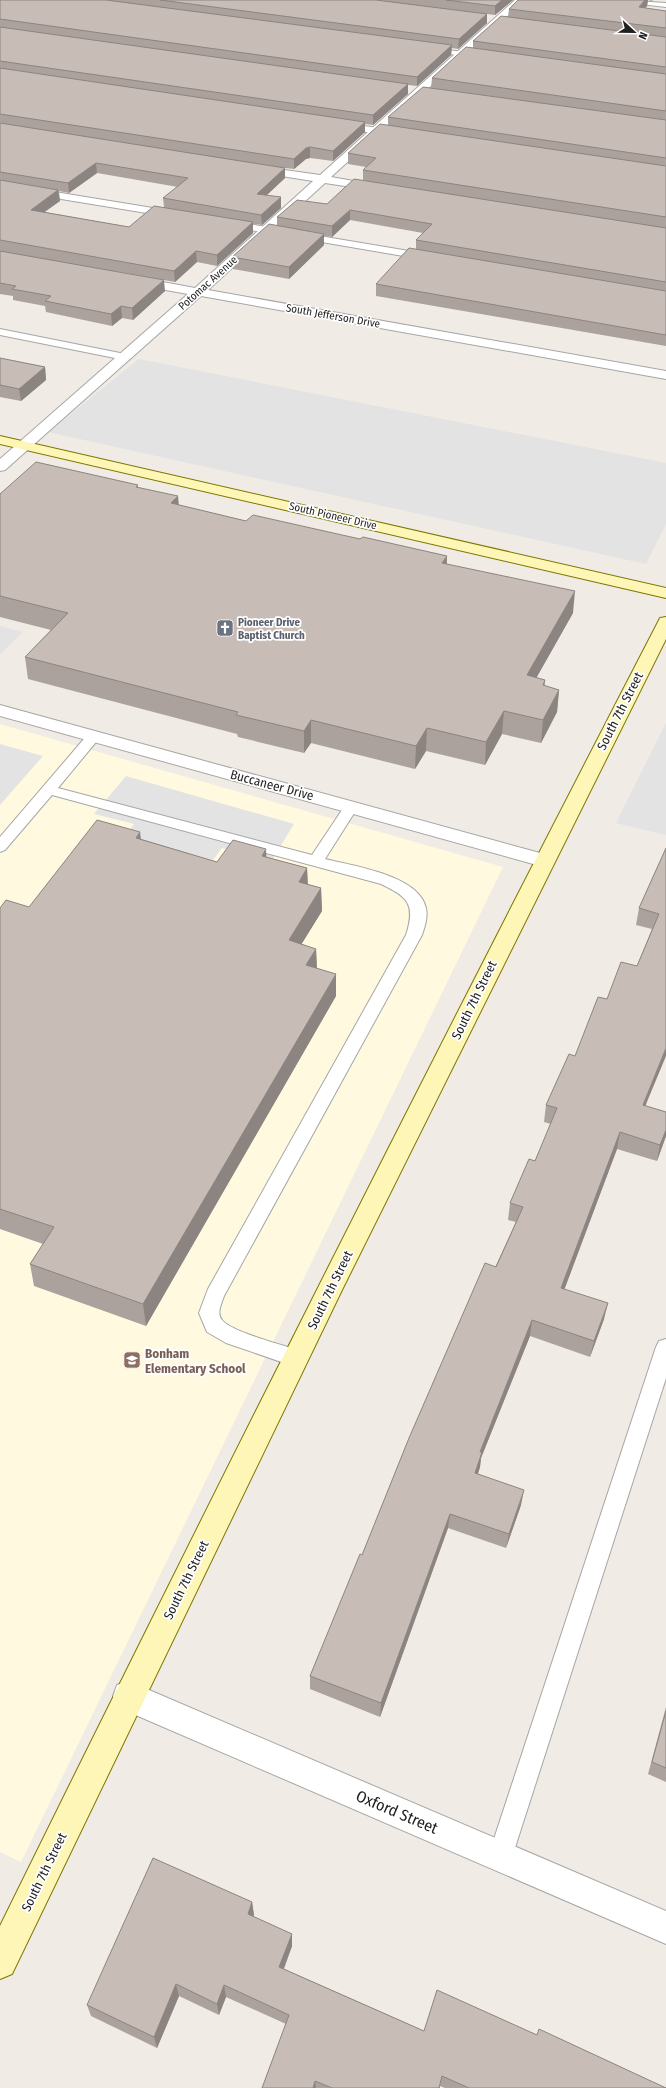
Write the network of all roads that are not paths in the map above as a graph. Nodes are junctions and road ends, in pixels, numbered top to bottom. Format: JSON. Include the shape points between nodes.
{"nodes":[{"id":1,"x":520,"y":0,"type":"edge"},
{"id":2,"x":623,"y":0,"type":"edge"},
{"id":3,"x":666,"y":5,"type":"edge"},
{"id":4,"x":481,"y":18,"type":"edge"},
{"id":5,"x":497,"y":20,"type":"junction"},
{"id":6,"x":512,"y":22,"type":"edge"},
{"id":7,"x":421,"y":48,"type":"edge"},
{"id":8,"x":461,"y":54,"type":"junction"},
{"id":9,"x":484,"y":57,"type":"edge"},
{"id":10,"x":404,"y":89,"type":"edge"},
{"id":11,"x":420,"y":92,"type":"junction"},
{"id":12,"x":435,"y":94,"type":"edge"},
{"id":13,"x":336,"y":125,"type":"edge"},
{"id":14,"x":376,"y":131,"type":"junction"},
{"id":15,"x":399,"y":134,"type":"edge"},
{"id":16,"x":243,"y":167,"type":"edge"},
{"id":17,"x":322,"y":179,"type":"junction"},
{"id":18,"x":0,"y":186,"type":"edge"},
{"id":19,"x":392,"y":190,"type":"edge"},
{"id":20,"x":180,"y":216,"type":"edge"},
{"id":21,"x":219,"y":222,"type":"edge"},
{"id":22,"x":266,"y":230,"type":"junction"},
{"id":23,"x":438,"y":259,"type":"edge"},
{"id":24,"x":122,"y":278,"type":"edge"},
{"id":25,"x":198,"y":292,"type":"junction"},
{"id":26,"x":0,"y":332,"type":"edge"},
{"id":27,"x":125,"y":357,"type":"junction"},
{"id":28,"x":666,"y":376,"type":"edge"},
{"id":29,"x":0,"y":440,"type":"edge"},
{"id":30,"x":24,"y":445,"type":"junction"},
{"id":31,"x":0,"y":467,"type":"edge"},
{"id":32,"x":666,"y":593,"type":"edge"},
{"id":33,"x":666,"y":622,"type":"edge"},
{"id":34,"x":0,"y":710,"type":"edge"},
{"id":35,"x":94,"y":736,"type":"junction"},
{"id":36,"x":48,"y":790,"type":"junction"},
{"id":37,"x":351,"y":807,"type":"junction"},
{"id":38,"x":0,"y":847,"type":"edge"},
{"id":39,"x":316,"y":861,"type":"junction"},
{"id":40,"x":544,"y":861,"type":"junction"},
{"id":41,"x":666,"y":1347,"type":"edge"},
{"id":42,"x":296,"y":1358,"type":"junction"},
{"id":43,"x":128,"y":1696,"type":"junction"},
{"id":44,"x":500,"y":1856,"type":"junction"},
{"id":45,"x":666,"y":1928,"type":"edge"},
{"id":46,"x":0,"y":1962,"type":"edge"}],
"edges":[{"from":1,"to":5,"type":"street","name":"Potomac Avenue"},
{"from":2,"to":3,"type":"lane"},
{"from":4,"to":5,"type":"street"},
{"from":5,"to":6,"type":"street"},
{"from":5,"to":8,"type":"street","name":"Potomac Avenue"},
{"from":7,"to":8,"type":"lane"},
{"from":8,"to":9,"type":"lane"},
{"from":8,"to":11,"type":"street","name":"Potomac Avenue"},
{"from":10,"to":11,"type":"street"},
{"from":11,"to":12,"type":"street"},
{"from":11,"to":14,"type":"street","name":"Potomac Avenue"},
{"from":13,"to":14,"type":"lane"},
{"from":14,"to":15,"type":"lane"},
{"from":14,"to":17,"type":"street","name":"Potomac Avenue"},
{"from":16,"to":17,"type":"street"},
{"from":17,"to":19,"type":"street"},
{"from":17,"to":22,"type":"street","name":"Potomac Avenue"},
{"from":18,"to":20,"type":"lane"},
{"from":21,"to":22,"type":"lane"},
{"from":22,"to":23,"type":"lane"},
{"from":22,"to":25,"type":"street","name":"Potomac Avenue"},
{"from":24,"to":25,"type":"street","name":"South Jefferson Drive"},
{"from":25,"to":27,"type":"street","name":"Potomac Avenue"},
{"from":25,"to":28,"type":"street","name":"South Jefferson Drive"},
{"from":26,"to":27,"type":"lane"},
{"from":27,"to":30,"type":"street","name":"Potomac Avenue"},
{"from":29,"to":30,"type":"main road","name":"South Pioneer Drive"},
{"from":30,"to":31,"type":"street","name":"Potomac Avenue"},
{"from":30,"to":32,"type":"main road","name":"South Pioneer Drive"},
{"from":33,"to":40,"type":"main road","name":"South 7th Street"},
{"from":34,"to":35,"type":"street","name":"Buccaneer Drive"},
{"from":35,"to":36,"type":"lane"},
{"from":35,"to":37,"type":"street","name":"Buccaneer Drive"},
{"from":36,"to":38,"type":"lane"},
{"from":36,"to":39,"type":"lane"},
{"from":37,"to":39,"type":"lane"},
{"from":37,"to":40,"type":"street","name":"Buccaneer Drive"},
{"from":39,"to":42,"type":"lane","via":[[386,880],[404,888],[417,903],[420,919],[414,935],[215,1294],[209,1313],[214,1326],[233,1337]]},
{"from":40,"to":42,"type":"main road","name":"South 7th Street"},
{"from":41,"to":44,"type":"lane"},
{"from":42,"to":43,"type":"main road","name":"South 7th Street"},
{"from":43,"to":44,"type":"street","name":"Oxford Street"},
{"from":43,"to":46,"type":"main road","name":"South 7th Street"},
{"from":44,"to":45,"type":"street","name":"Oxford Street"}]}
